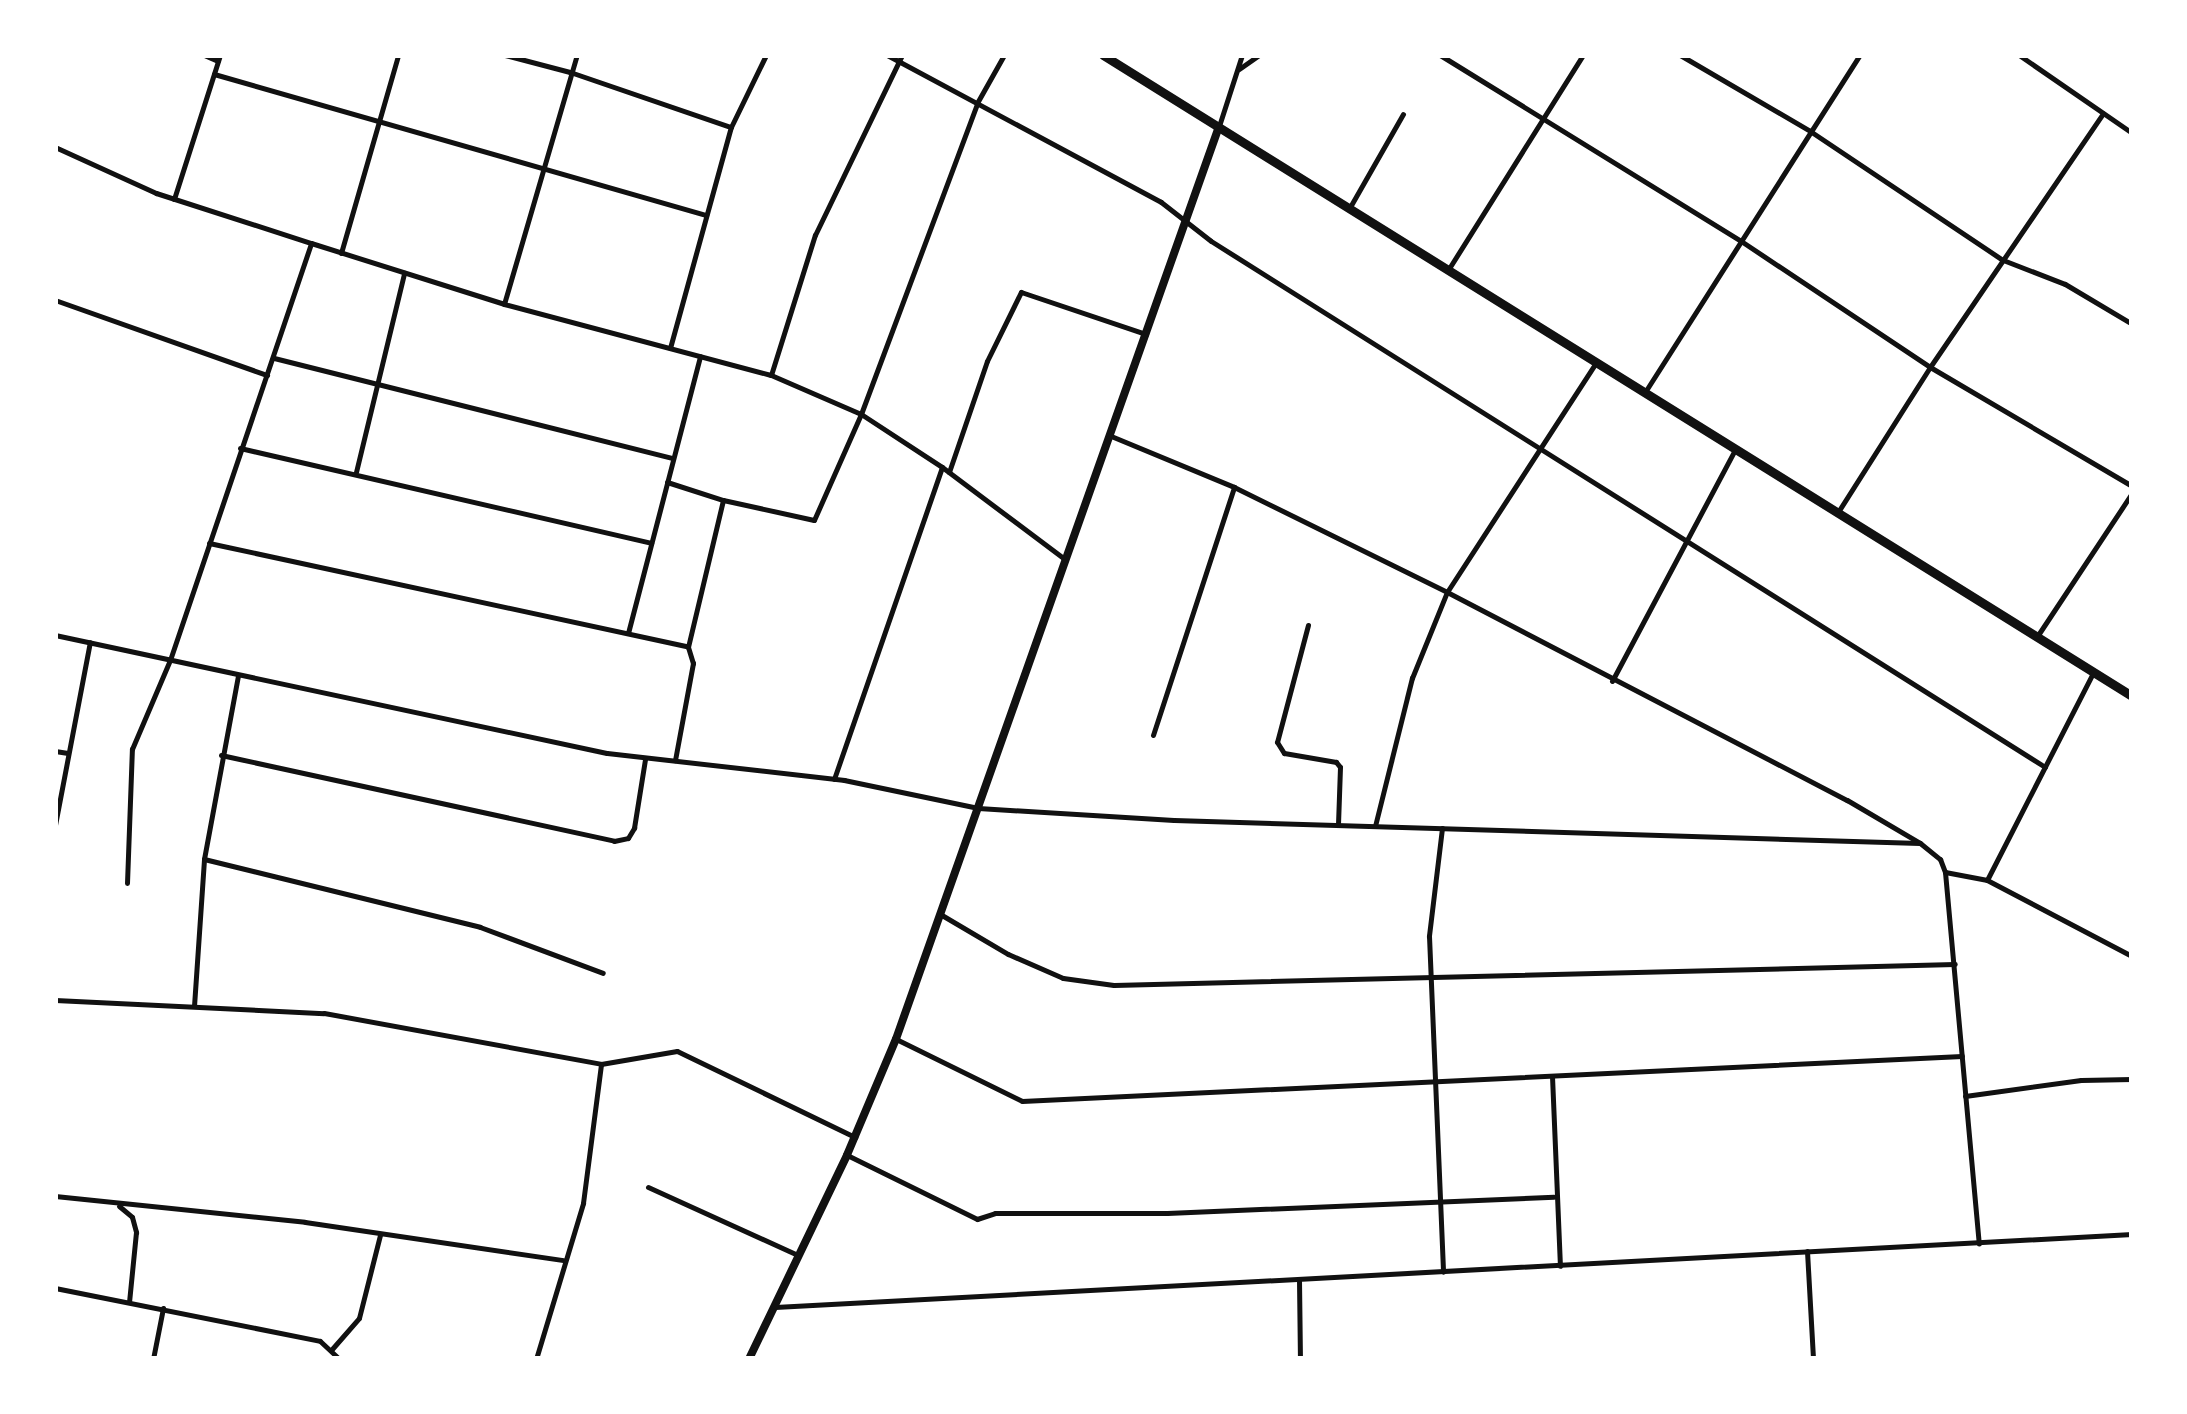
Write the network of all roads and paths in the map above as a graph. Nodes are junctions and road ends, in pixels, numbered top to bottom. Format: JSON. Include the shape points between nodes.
{"nodes":[{"id":1,"x":204,"y":55,"type":"edge"},
{"id":2,"x":398,"y":55,"type":"edge"},
{"id":3,"x":505,"y":55,"type":"edge"},
{"id":4,"x":576,"y":55,"type":"edge"},
{"id":5,"x":766,"y":55,"type":"edge"},
{"id":6,"x":887,"y":55,"type":"edge"},
{"id":7,"x":1004,"y":55,"type":"edge"},
{"id":8,"x":1103,"y":55,"type":"edge"},
{"id":9,"x":1242,"y":55,"type":"edge"},
{"id":10,"x":1259,"y":55,"type":"edge"},
{"id":11,"x":1440,"y":55,"type":"edge"},
{"id":12,"x":1573,"y":55,"type":"edge"},
{"id":13,"x":1680,"y":55,"type":"edge"},
{"id":14,"x":1860,"y":55,"type":"edge"},
{"id":15,"x":2019,"y":55,"type":"edge"},
{"id":16,"x":1582,"y":57,"type":"edge"},
{"id":17,"x":219,"y":58,"type":"edge"},
{"id":18,"x":901,"y":58,"type":"edge"},
{"id":19,"x":1237,"y":71,"type":"junction"},
{"id":20,"x":570,"y":72,"type":"junction"},
{"id":21,"x":214,"y":74,"type":"junction"},
{"id":22,"x":977,"y":103,"type":"junction"},
{"id":23,"x":2103,"y":113,"type":"junction"},
{"id":24,"x":1403,"y":114,"type":"dead end"},
{"id":25,"x":1542,"y":119,"type":"junction"},
{"id":26,"x":378,"y":124,"type":"junction"},
{"id":27,"x":732,"y":127,"type":"junction"},
{"id":28,"x":1218,"y":128,"type":"junction"},
{"id":29,"x":1810,"y":132,"type":"junction"},
{"id":30,"x":2132,"y":133,"type":"edge"},
{"id":31,"x":55,"y":146,"type":"edge"},
{"id":32,"x":542,"y":168,"type":"junction"},
{"id":33,"x":174,"y":199,"type":"junction"},
{"id":34,"x":1348,"y":209,"type":"junction"},
{"id":35,"x":706,"y":215,"type":"junction"},
{"id":36,"x":1185,"y":220,"type":"junction"},
{"id":37,"x":1741,"y":240,"type":"junction"},
{"id":38,"x":311,"y":243,"type":"junction"},
{"id":39,"x":341,"y":252,"type":"junction"},
{"id":40,"x":2002,"y":260,"type":"junction"},
{"id":41,"x":1448,"y":270,"type":"junction"},
{"id":42,"x":404,"y":273,"type":"junction"},
{"id":43,"x":55,"y":300,"type":"edge"},
{"id":44,"x":504,"y":304,"type":"junction"},
{"id":45,"x":2132,"y":324,"type":"edge"},
{"id":46,"x":1146,"y":334,"type":"junction"},
{"id":47,"x":670,"y":348,"type":"junction"},
{"id":48,"x":700,"y":356,"type":"junction"},
{"id":49,"x":274,"y":358,"type":"junction"},
{"id":50,"x":1596,"y":362,"type":"junction"},
{"id":51,"x":1930,"y":367,"type":"junction"},
{"id":52,"x":267,"y":375,"type":"junction"},
{"id":53,"x":770,"y":375,"type":"junction"},
{"id":54,"x":378,"y":384,"type":"junction"},
{"id":55,"x":1645,"y":392,"type":"junction"},
{"id":56,"x":861,"y":414,"type":"junction"},
{"id":57,"x":1109,"y":436,"type":"junction"},
{"id":58,"x":239,"y":448,"type":"junction"},
{"id":59,"x":1540,"y":450,"type":"junction"},
{"id":60,"x":1735,"y":450,"type":"junction"},
{"id":61,"x":672,"y":458,"type":"junction"},
{"id":62,"x":946,"y":470,"type":"junction"},
{"id":63,"x":356,"y":472,"type":"junction"},
{"id":64,"x":667,"y":482,"type":"junction"},
{"id":65,"x":1234,"y":487,"type":"junction"},
{"id":66,"x":2132,"y":489,"type":"edge"},
{"id":67,"x":723,"y":500,"type":"junction"},
{"id":68,"x":1838,"y":512,"type":"junction"},
{"id":69,"x":1689,"y":541,"type":"junction"},
{"id":70,"x":209,"y":542,"type":"junction"},
{"id":71,"x":651,"y":543,"type":"junction"},
{"id":72,"x":1066,"y":560,"type":"junction"},
{"id":73,"x":1447,"y":592,"type":"junction"},
{"id":74,"x":1308,"y":625,"type":"dead end"},
{"id":75,"x":628,"y":633,"type":"junction"},
{"id":76,"x":55,"y":634,"type":"edge"},
{"id":77,"x":2038,"y":635,"type":"junction"},
{"id":78,"x":90,"y":642,"type":"junction"},
{"id":79,"x":688,"y":647,"type":"junction"},
{"id":80,"x":170,"y":660,"type":"junction"},
{"id":81,"x":2094,"y":672,"type":"junction"},
{"id":82,"x":238,"y":674,"type":"junction"},
{"id":83,"x":1612,"y":681,"type":"junction"},
{"id":84,"x":2132,"y":696,"type":"edge"},
{"id":85,"x":1152,"y":735,"type":"dead end"},
{"id":86,"x":55,"y":751,"type":"edge"},
{"id":87,"x":68,"y":753,"type":"junction"},
{"id":88,"x":221,"y":755,"type":"junction"},
{"id":89,"x":645,"y":758,"type":"junction"},
{"id":90,"x":674,"y":760,"type":"junction"},
{"id":91,"x":2045,"y":767,"type":"junction"},
{"id":92,"x":834,"y":778,"type":"junction"},
{"id":93,"x":978,"y":808,"type":"junction"},
{"id":94,"x":55,"y":825,"type":"edge"},
{"id":95,"x":1338,"y":825,"type":"junction"},
{"id":96,"x":1375,"y":826,"type":"junction"},
{"id":97,"x":1442,"y":828,"type":"junction"},
{"id":98,"x":1920,"y":843,"type":"junction"},
{"id":99,"x":204,"y":859,"type":"junction"},
{"id":100,"x":1945,"y":872,"type":"junction"},
{"id":101,"x":1987,"y":880,"type":"junction"},
{"id":102,"x":127,"y":883,"type":"dead end"},
{"id":103,"x":940,"y":914,"type":"junction"},
{"id":104,"x":2132,"y":956,"type":"edge"},
{"id":105,"x":1955,"y":964,"type":"junction"},
{"id":106,"x":603,"y":974,"type":"dead end"},
{"id":107,"x":1430,"y":979,"type":"junction"},
{"id":108,"x":55,"y":1000,"type":"edge"},
{"id":109,"x":194,"y":1006,"type":"junction"},
{"id":110,"x":896,"y":1039,"type":"junction"},
{"id":111,"x":1962,"y":1056,"type":"junction"},
{"id":112,"x":601,"y":1064,"type":"junction"},
{"id":113,"x":1552,"y":1076,"type":"junction"},
{"id":114,"x":2132,"y":1079,"type":"edge"},
{"id":115,"x":1438,"y":1084,"type":"junction"},
{"id":116,"x":1965,"y":1096,"type":"junction"},
{"id":117,"x":855,"y":1136,"type":"junction"},
{"id":118,"x":847,"y":1155,"type":"junction"},
{"id":119,"x":648,"y":1186,"type":"dead end"},
{"id":120,"x":55,"y":1196,"type":"edge"},
{"id":121,"x":1554,"y":1197,"type":"junction"},
{"id":122,"x":1440,"y":1200,"type":"junction"},
{"id":123,"x":117,"y":1204,"type":"junction"},
{"id":124,"x":380,"y":1234,"type":"junction"},
{"id":125,"x":2132,"y":1234,"type":"edge"},
{"id":126,"x":1979,"y":1243,"type":"junction"},
{"id":127,"x":1807,"y":1252,"type":"junction"},
{"id":128,"x":798,"y":1255,"type":"junction"},
{"id":129,"x":563,"y":1260,"type":"junction"},
{"id":130,"x":1560,"y":1266,"type":"junction"},
{"id":131,"x":1443,"y":1272,"type":"junction"},
{"id":132,"x":1300,"y":1280,"type":"junction"},
{"id":133,"x":55,"y":1288,"type":"edge"},
{"id":134,"x":130,"y":1302,"type":"junction"},
{"id":135,"x":775,"y":1307,"type":"junction"},
{"id":136,"x":163,"y":1308,"type":"junction"},
{"id":137,"x":332,"y":1350,"type":"junction"},
{"id":138,"x":153,"y":1359,"type":"edge"},
{"id":139,"x":340,"y":1359,"type":"edge"},
{"id":140,"x":536,"y":1359,"type":"edge"},
{"id":141,"x":748,"y":1359,"type":"edge"},
{"id":142,"x":1300,"y":1359,"type":"edge"},
{"id":143,"x":1813,"y":1359,"type":"edge"}],
"edges":[{"from":1,"to":17,"type":"street"},
{"from":2,"to":26,"type":"street"},
{"from":3,"to":20,"type":"street"},
{"from":4,"to":20,"type":"street"},
{"from":5,"to":27,"type":"street"},
{"from":6,"to":18,"type":"street"},
{"from":7,"to":22,"type":"street"},
{"from":8,"to":28,"type":"highway"},
{"from":9,"to":19,"type":"street"},
{"from":10,"to":19,"type":"street"},
{"from":11,"to":25,"type":"street"},
{"from":12,"to":16,"type":"street"},
{"from":13,"to":29,"type":"street"},
{"from":14,"to":29,"type":"street"},
{"from":15,"to":23,"type":"street"},
{"from":16,"to":25,"type":"street"},
{"from":17,"to":21,"type":"street"},
{"from":18,"to":22,"type":"street"},
{"from":18,"to":53,"type":"street","via":[[815,235]]},
{"from":19,"to":28,"type":"street"},
{"from":20,"to":27,"type":"street"},
{"from":20,"to":32,"type":"street"},
{"from":21,"to":26,"type":"street"},
{"from":21,"to":33,"type":"street"},
{"from":22,"to":36,"type":"street"},
{"from":22,"to":56,"type":"street"},
{"from":23,"to":30,"type":"street"},
{"from":23,"to":40,"type":"street"},
{"from":24,"to":34,"type":"street"},
{"from":25,"to":37,"type":"street"},
{"from":25,"to":41,"type":"street"},
{"from":26,"to":32,"type":"street"},
{"from":26,"to":39,"type":"street"},
{"from":27,"to":35,"type":"street"},
{"from":28,"to":34,"type":"highway"},
{"from":28,"to":36,"type":"street"},
{"from":29,"to":37,"type":"street"},
{"from":29,"to":40,"type":"street"},
{"from":31,"to":33,"type":"street"},
{"from":32,"to":35,"type":"street"},
{"from":32,"to":44,"type":"street"},
{"from":33,"to":38,"type":"street"},
{"from":34,"to":41,"type":"highway"},
{"from":35,"to":47,"type":"street"},
{"from":36,"to":46,"type":"street"},
{"from":36,"to":59,"type":"street"},
{"from":37,"to":51,"type":"street"},
{"from":37,"to":55,"type":"street"},
{"from":38,"to":39,"type":"street"},
{"from":38,"to":49,"type":"street"},
{"from":39,"to":42,"type":"street"},
{"from":40,"to":45,"type":"street","via":[[2065,284]]},
{"from":40,"to":51,"type":"street"},
{"from":41,"to":50,"type":"highway"},
{"from":42,"to":44,"type":"street"},
{"from":42,"to":54,"type":"street"},
{"from":43,"to":52,"type":"street"},
{"from":44,"to":47,"type":"street"},
{"from":46,"to":57,"type":"street"},
{"from":46,"to":62,"type":"street","via":[[1020,292]]},
{"from":47,"to":48,"type":"street"},
{"from":48,"to":53,"type":"street"},
{"from":48,"to":61,"type":"street"},
{"from":49,"to":52,"type":"street"},
{"from":49,"to":54,"type":"street"},
{"from":50,"to":55,"type":"highway"},
{"from":50,"to":59,"type":"street"},
{"from":51,"to":66,"type":"street"},
{"from":51,"to":68,"type":"street"},
{"from":52,"to":58,"type":"street"},
{"from":53,"to":56,"type":"street"},
{"from":54,"to":61,"type":"street"},
{"from":54,"to":63,"type":"street"},
{"from":55,"to":60,"type":"highway"},
{"from":56,"to":62,"type":"street"},
{"from":56,"to":67,"type":"street","via":[[814,520]]},
{"from":57,"to":65,"type":"street"},
{"from":57,"to":72,"type":"street"},
{"from":58,"to":63,"type":"street"},
{"from":58,"to":70,"type":"street"},
{"from":59,"to":69,"type":"street"},
{"from":59,"to":73,"type":"street"},
{"from":60,"to":68,"type":"highway"},
{"from":60,"to":69,"type":"street"},
{"from":61,"to":64,"type":"street"},
{"from":62,"to":72,"type":"street"},
{"from":62,"to":92,"type":"street"},
{"from":63,"to":71,"type":"street"},
{"from":64,"to":67,"type":"street"},
{"from":64,"to":71,"type":"street"},
{"from":65,"to":73,"type":"street"},
{"from":65,"to":85,"type":"street"},
{"from":66,"to":77,"type":"street"},
{"from":67,"to":79,"type":"street"},
{"from":68,"to":77,"type":"highway"},
{"from":69,"to":83,"type":"street"},
{"from":69,"to":91,"type":"street"},
{"from":70,"to":75,"type":"street"},
{"from":70,"to":80,"type":"street"},
{"from":71,"to":75,"type":"street"},
{"from":72,"to":93,"type":"street"},
{"from":73,"to":83,"type":"street"},
{"from":73,"to":96,"type":"street","via":[[1412,678]]},
{"from":74,"to":95,"type":"street","via":[[1276,742],[1284,754],[1340,767]]},
{"from":75,"to":79,"type":"street"},
{"from":76,"to":78,"type":"street"},
{"from":77,"to":81,"type":"highway"},
{"from":78,"to":80,"type":"street"},
{"from":78,"to":87,"type":"street"},
{"from":79,"to":90,"type":"street","via":[[693,663]]},
{"from":80,"to":82,"type":"street"},
{"from":80,"to":102,"type":"street","via":[[132,749]]},
{"from":81,"to":84,"type":"highway"},
{"from":81,"to":91,"type":"street"},
{"from":82,"to":88,"type":"street"},
{"from":82,"to":89,"type":"street"},
{"from":83,"to":98,"type":"street"},
{"from":86,"to":87,"type":"street"},
{"from":87,"to":94,"type":"street"},
{"from":88,"to":89,"type":"street","via":[[614,841],[628,838],[634,828]]},
{"from":88,"to":99,"type":"street"},
{"from":89,"to":90,"type":"street"},
{"from":90,"to":92,"type":"street"},
{"from":91,"to":101,"type":"street"},
{"from":92,"to":93,"type":"street"},
{"from":93,"to":95,"type":"street"},
{"from":93,"to":103,"type":"street"},
{"from":95,"to":96,"type":"street"},
{"from":96,"to":97,"type":"street"},
{"from":97,"to":98,"type":"street"},
{"from":97,"to":107,"type":"street","via":[[1431,900]]},
{"from":98,"to":100,"type":"street"},
{"from":99,"to":106,"type":"street","via":[[480,927]]},
{"from":99,"to":109,"type":"street"},
{"from":100,"to":101,"type":"street"},
{"from":100,"to":105,"type":"street"},
{"from":101,"to":104,"type":"street"},
{"from":103,"to":107,"type":"street","via":[[1063,978],[1114,985]]},
{"from":103,"to":110,"type":"street"},
{"from":105,"to":107,"type":"street"},
{"from":105,"to":111,"type":"street"},
{"from":107,"to":115,"type":"street"},
{"from":108,"to":109,"type":"street"},
{"from":109,"to":112,"type":"street","via":[[324,1012]]},
{"from":110,"to":115,"type":"street","via":[[1022,1101]]},
{"from":110,"to":117,"type":"street"},
{"from":111,"to":113,"type":"street"},
{"from":111,"to":116,"type":"street"},
{"from":112,"to":117,"type":"street","via":[[678,1051]]},
{"from":112,"to":129,"type":"street","via":[[583,1203]]},
{"from":113,"to":115,"type":"street"},
{"from":113,"to":121,"type":"street"},
{"from":114,"to":116,"type":"street"},
{"from":115,"to":122,"type":"street"},
{"from":116,"to":126,"type":"street"},
{"from":117,"to":118,"type":"street"},
{"from":118,"to":122,"type":"street","via":[[977,1219],[995,1212]]},
{"from":118,"to":128,"type":"street"},
{"from":119,"to":128,"type":"street"},
{"from":120,"to":123,"type":"street"},
{"from":121,"to":122,"type":"street"},
{"from":121,"to":130,"type":"street"},
{"from":122,"to":131,"type":"street"},
{"from":123,"to":124,"type":"street"},
{"from":123,"to":134,"type":"street","via":[[132,1217],[136,1232]]},
{"from":124,"to":129,"type":"street"},
{"from":124,"to":137,"type":"street","via":[[359,1318]]},
{"from":125,"to":126,"type":"street"},
{"from":126,"to":127,"type":"street"},
{"from":127,"to":130,"type":"street"},
{"from":127,"to":143,"type":"street"},
{"from":128,"to":135,"type":"street"},
{"from":129,"to":140,"type":"street"},
{"from":130,"to":131,"type":"street"},
{"from":131,"to":132,"type":"street"},
{"from":132,"to":135,"type":"street"},
{"from":132,"to":142,"type":"street"},
{"from":133,"to":134,"type":"street"},
{"from":134,"to":136,"type":"street"},
{"from":135,"to":141,"type":"street"},
{"from":136,"to":137,"type":"street","via":[[320,1341]]},
{"from":136,"to":138,"type":"street"},
{"from":137,"to":139,"type":"street"}]}
